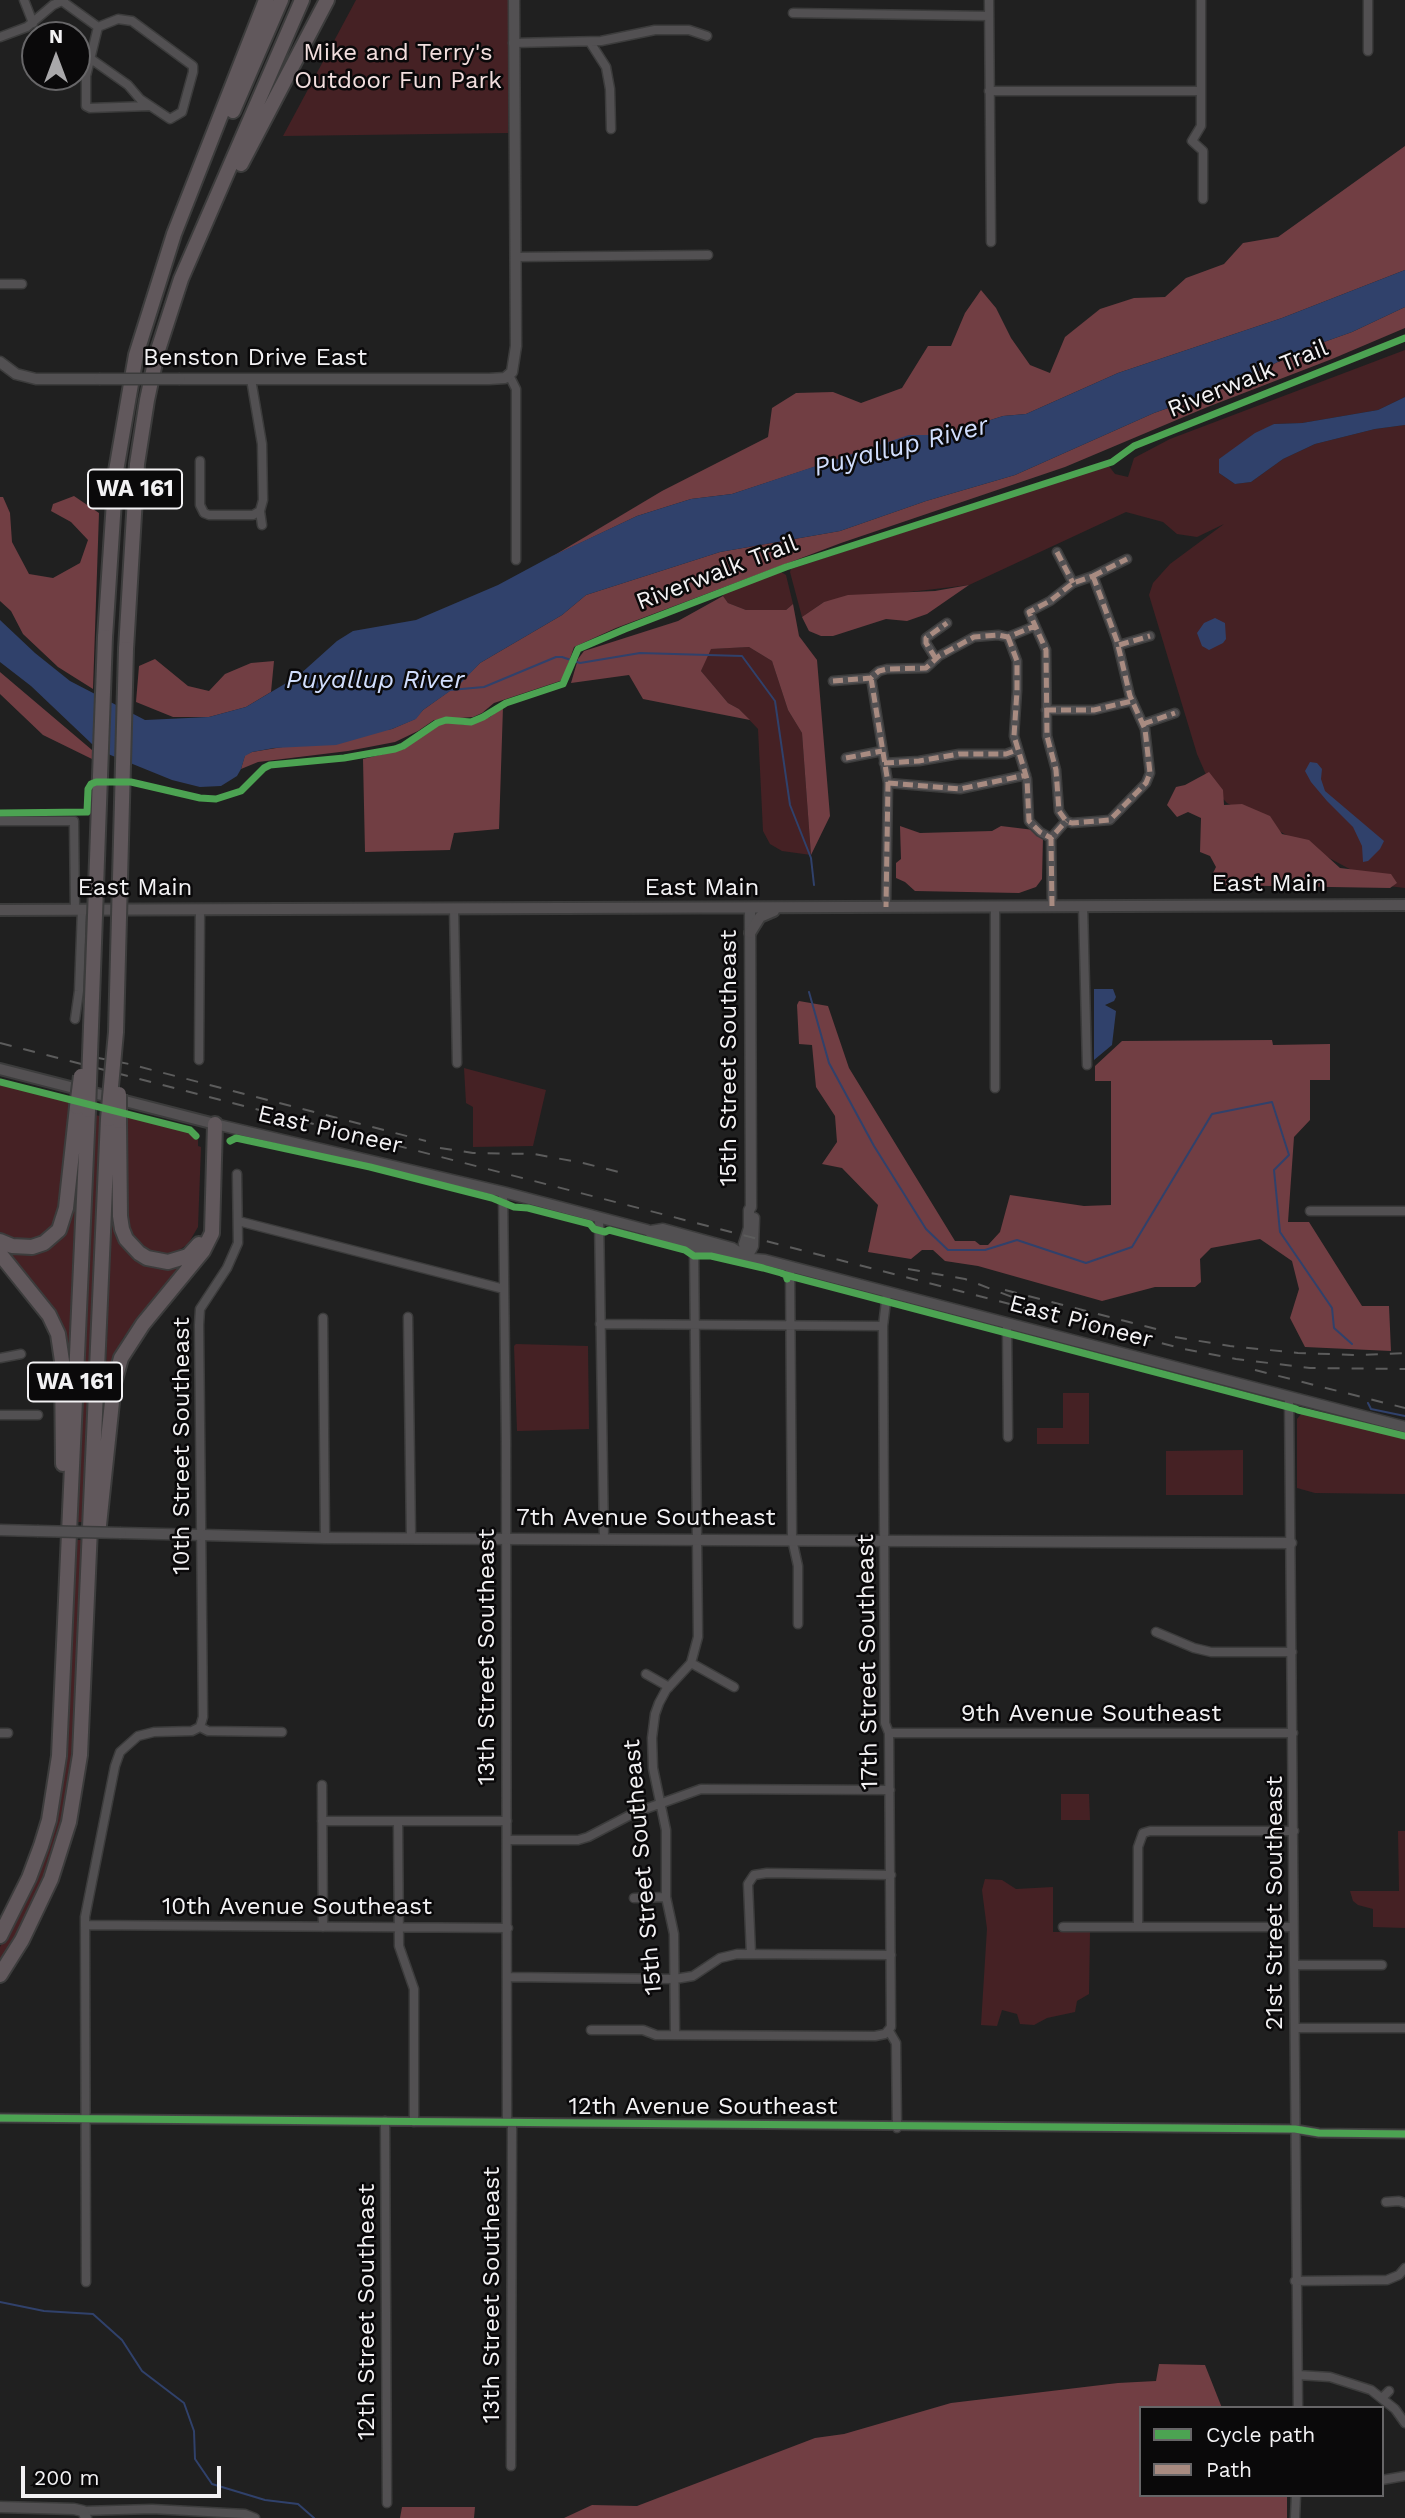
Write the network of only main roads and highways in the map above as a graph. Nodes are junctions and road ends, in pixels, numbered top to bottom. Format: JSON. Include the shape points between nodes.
{"nodes":[{"id":1,"x":266,"y":0,"type":"edge"},
{"id":2,"x":281,"y":0,"type":"edge"},
{"id":3,"x":302,"y":0,"type":"edge"},
{"id":4,"x":327,"y":0,"type":"edge"},
{"id":5,"x":211,"y":214,"type":"junction"},
{"id":6,"x":160,"y":278,"type":"junction"},
{"id":7,"x":1405,"y":905,"type":"edge"},
{"id":8,"x":784,"y":909,"type":"junction"},
{"id":9,"x":0,"y":910,"type":"edge"},
{"id":10,"x":750,"y":933,"type":"road end"},
{"id":11,"x":0,"y":1069,"type":"edge"},
{"id":12,"x":82,"y":1109,"type":"junction"},
{"id":13,"x":114,"y":1120,"type":"junction"},
{"id":14,"x":211,"y":1123,"type":"junction"},
{"id":15,"x":0,"y":1241,"type":"edge"},
{"id":16,"x":0,"y":1254,"type":"edge"},
{"id":17,"x":85,"y":1652,"type":"junction"},
{"id":18,"x":64,"y":1653,"type":"junction"},
{"id":19,"x":0,"y":1936,"type":"edge"},
{"id":20,"x":0,"y":1975,"type":"edge"}],
"edges":[{"from":1,"to":6,"type":"highway","number":"WA 161"},
{"from":2,"to":6,"type":"highway"},
{"from":3,"to":5,"type":"highway","number":"WA 161"},
{"from":4,"to":5,"type":"highway"},
{"from":5,"to":13,"type":"highway","number":"WA 161","bridge":true,"via":[[157,353],[136,477],[126,649]]},
{"from":6,"to":12,"type":"highway","number":"WA 161","bridge":true,"via":[[136,355],[116,471],[105,637],[94,963]]},
{"from":7,"to":8,"type":"main road","name":"East Main"},
{"from":8,"to":9,"type":"main road","name":"East Main"},
{"from":8,"to":10,"type":"main road","via":[[760,917]]},
{"from":11,"to":14,"type":"main road","name":"East Pioneer"},
{"from":12,"to":15,"type":"highway","via":[[59,1230],[35,1247],[19,1248]]},
{"from":12,"to":18,"type":"highway","number":"WA 161"},
{"from":13,"to":14,"type":"highway","via":[[122,1229],[139,1254],[168,1262],[188,1256],[203,1237]]},
{"from":13,"to":17,"type":"highway","number":"WA 161"},
{"from":14,"to":17,"type":"highway","via":[[212,1233],[199,1256],[133,1337],[117,1371]]},
{"from":16,"to":18,"type":"highway","via":[[49,1315],[60,1342]]},
{"from":17,"to":20,"type":"highway","number":"WA 161","via":[[80,1755],[66,1832],[43,1898]]},
{"from":18,"to":19,"type":"highway","number":"WA 161","via":[[59,1756],[49,1820],[29,1878]]}]}
